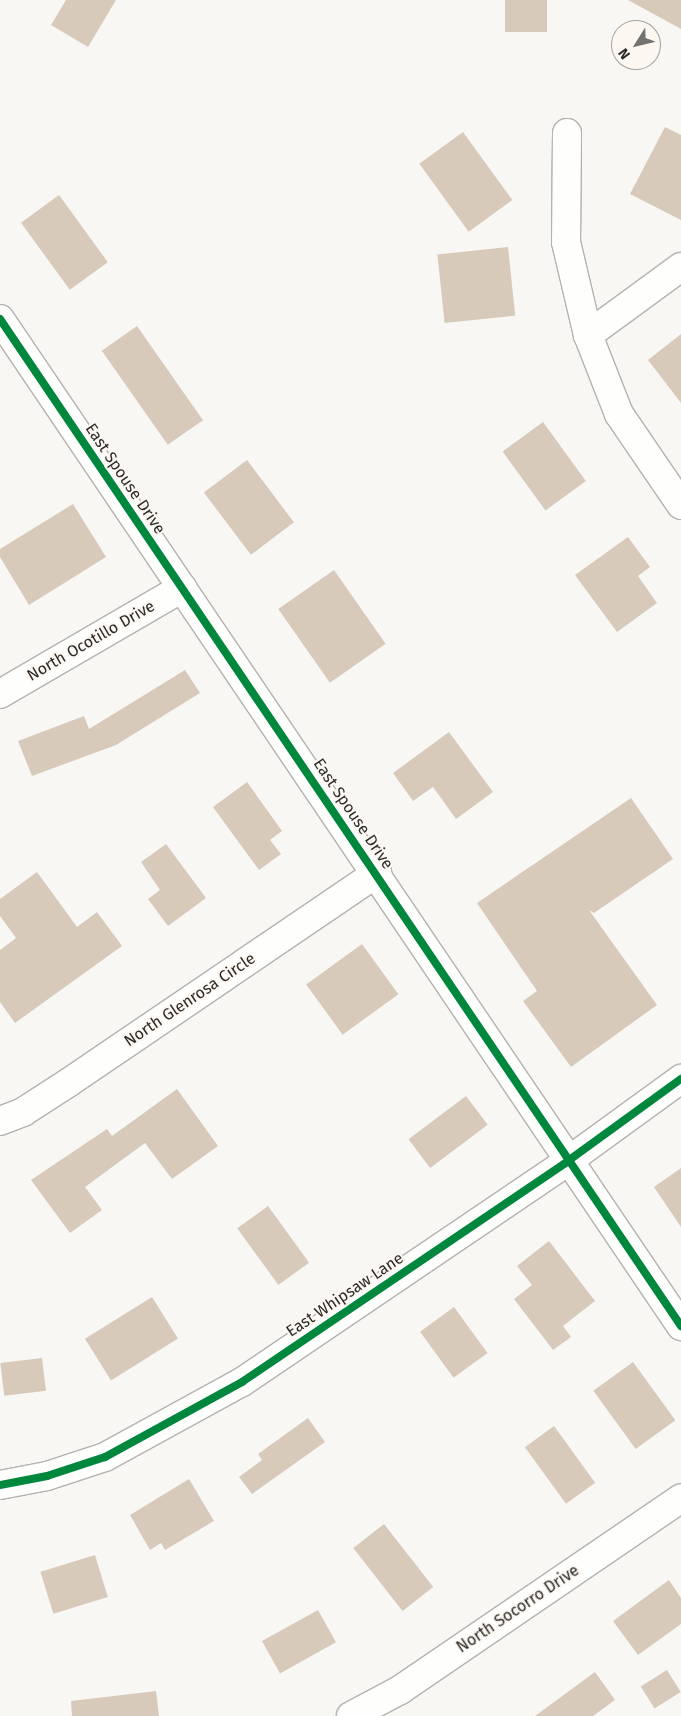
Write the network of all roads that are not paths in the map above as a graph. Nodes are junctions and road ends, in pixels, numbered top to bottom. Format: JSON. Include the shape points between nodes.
{"nodes":[{"id":1,"x":566,"y":133,"type":"dead end"},
{"id":2,"x":681,"y":267,"type":"edge"},
{"id":3,"x":0,"y":319,"type":"edge"},
{"id":4,"x":588,"y":335,"type":"junction"},
{"id":5,"x":681,"y":505,"type":"edge"},
{"id":6,"x":182,"y":588,"type":"junction"},
{"id":7,"x":0,"y":694,"type":"edge"},
{"id":8,"x":377,"y":873,"type":"junction"},
{"id":9,"x":681,"y":1079,"type":"edge"},
{"id":10,"x":0,"y":1121,"type":"edge"},
{"id":11,"x":568,"y":1161,"type":"junction"},
{"id":12,"x":681,"y":1326,"type":"edge"},
{"id":13,"x":0,"y":1485,"type":"edge"},
{"id":14,"x":681,"y":1498,"type":"edge"},
{"id":15,"x":351,"y":1716,"type":"edge"}],
"edges":[{"from":1,"to":4,"type":"street","via":[[566,242]]},
{"from":2,"to":4,"type":"street"},
{"from":3,"to":6,"type":"street","name":"East Spouse Drive"},
{"from":4,"to":5,"type":"street","via":[[619,414]]},
{"from":6,"to":7,"type":"street","name":"North Ocotillo Drive"},
{"from":6,"to":8,"type":"street","name":"East Spouse Drive"},
{"from":8,"to":10,"type":"street","name":"North Glenrosa Circle","via":[[68,1083],[23,1112]]},
{"from":8,"to":11,"type":"street","name":"East Spouse Drive"},
{"from":9,"to":11,"type":"street","name":"East Whipsaw Lane"},
{"from":11,"to":12,"type":"street","name":"East Spouse Drive"},
{"from":11,"to":13,"type":"street","name":"East Whipsaw Lane","via":[[242,1382],[181,1418],[105,1457],[47,1476]]},
{"from":14,"to":15,"type":"street","name":"North Socorro Drive","via":[[400,1690]]}]}
